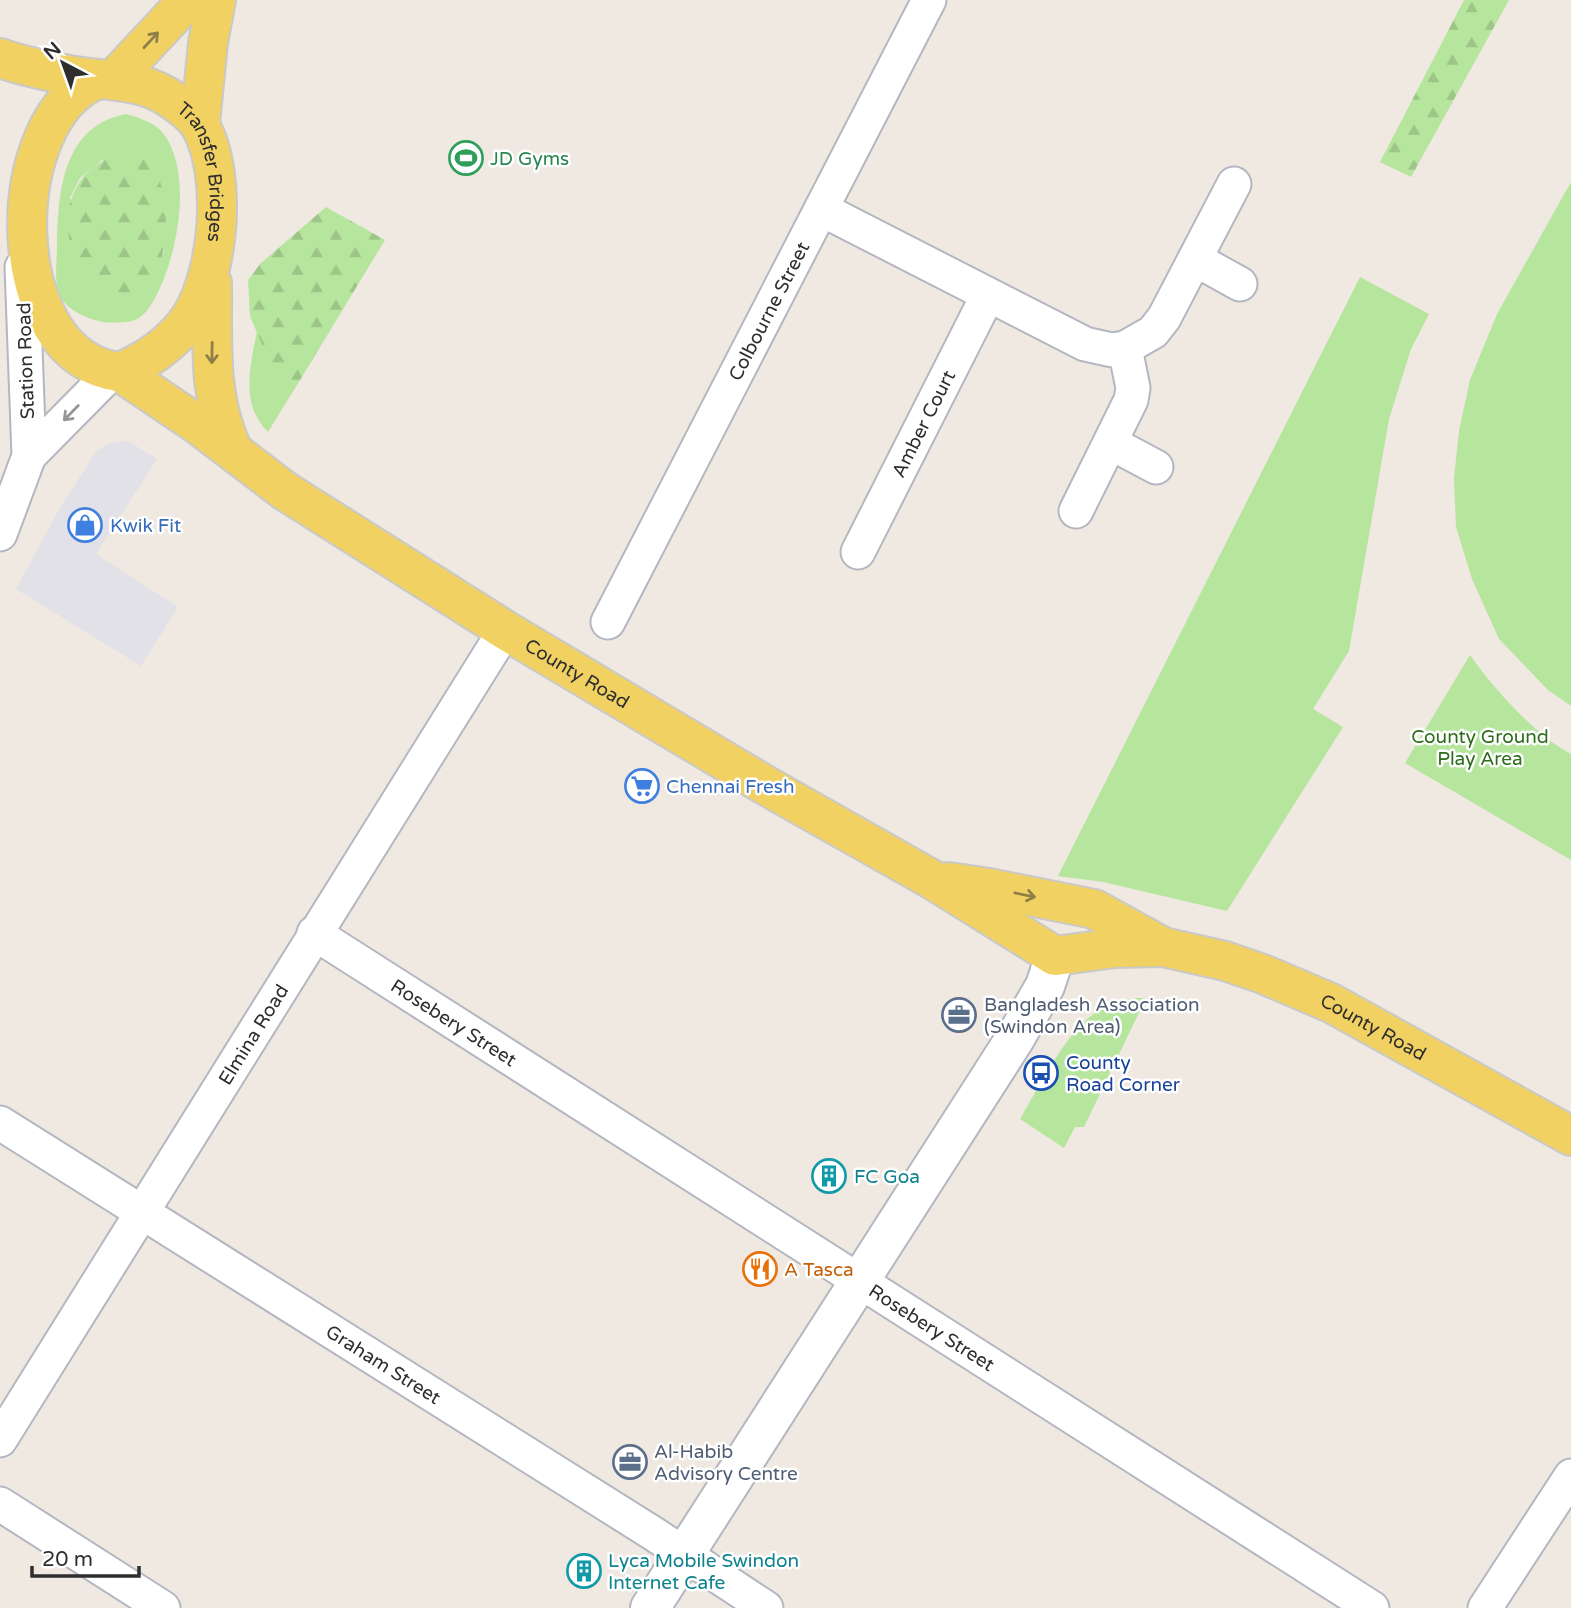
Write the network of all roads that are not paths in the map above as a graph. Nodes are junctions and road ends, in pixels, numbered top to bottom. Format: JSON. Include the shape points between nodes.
{"nodes":[{"id":1,"x":188,"y":0,"type":"edge"},
{"id":2,"x":216,"y":0,"type":"edge"},
{"id":3,"x":929,"y":0,"type":"edge"},
{"id":4,"x":0,"y":58,"type":"edge"},
{"id":5,"x":106,"y":80,"type":"junction"},
{"id":6,"x":200,"y":124,"type":"junction"},
{"id":7,"x":1234,"y":184,"type":"dead end"},
{"id":8,"x":10,"y":194,"type":"edge"},
{"id":9,"x":821,"y":209,"type":"junction"},
{"id":10,"x":211,"y":260,"type":"junction"},
{"id":11,"x":1195,"y":260,"type":"junction"},
{"id":12,"x":22,"y":267,"type":"junction"},
{"id":13,"x":1240,"y":284,"type":"dead end"},
{"id":14,"x":988,"y":295,"type":"junction"},
{"id":15,"x":1125,"y":348,"type":"junction"},
{"id":16,"x":116,"y":372,"type":"junction"},
{"id":17,"x":1111,"y":443,"type":"junction"},
{"id":18,"x":232,"y":449,"type":"junction"},
{"id":19,"x":29,"y":456,"type":"junction"},
{"id":20,"x":1156,"y":467,"type":"dead end"},
{"id":21,"x":1076,"y":511,"type":"dead end"},
{"id":22,"x":0,"y":534,"type":"edge"},
{"id":23,"x":858,"y":552,"type":"dead end"},
{"id":24,"x":608,"y":622,"type":"dead end"},
{"id":25,"x":505,"y":630,"type":"junction"},
{"id":26,"x":933,"y":880,"type":"junction"},
{"id":27,"x":314,"y":933,"type":"junction"},
{"id":28,"x":1163,"y":947,"type":"junction"},
{"id":29,"x":1055,"y":956,"type":"junction"},
{"id":30,"x":0,"y":1123,"type":"edge"},
{"id":31,"x":1571,"y":1136,"type":"edge"},
{"id":32,"x":141,"y":1212,"type":"junction"},
{"id":33,"x":859,"y":1281,"type":"junction"},
{"id":34,"x":0,"y":1440,"type":"edge"},
{"id":35,"x":1571,"y":1476,"type":"edge"},
{"id":36,"x":0,"y":1504,"type":"edge"},
{"id":37,"x":685,"y":1554,"type":"junction"},
{"id":38,"x":163,"y":1608,"type":"edge"},
{"id":39,"x":650,"y":1608,"type":"edge"},
{"id":40,"x":766,"y":1608,"type":"edge"},
{"id":41,"x":1372,"y":1608,"type":"edge"},
{"id":42,"x":1485,"y":1608,"type":"edge"}],
"edges":[{"from":5,"to":1,"type":"main road","one_way":true},
{"from":2,"to":6,"type":"main road"},
{"from":3,"to":9,"type":"street","name":"Colbourne Street"},
{"from":4,"to":5,"type":"main road","name":"Transfer Bridges"},
{"from":5,"to":6,"type":"main road","name":"Transfer Bridges","via":[[151,87]]},
{"from":5,"to":8,"type":"main road","via":[[83,84],[45,120]]},
{"from":6,"to":10,"type":"main road","name":"Transfer Bridges","via":[[211,156],[216,198]]},
{"from":7,"to":11,"type":"street"},
{"from":8,"to":12,"type":"main road"},
{"from":9,"to":14,"type":"street"},
{"from":9,"to":24,"type":"street","name":"Colbourne Street"},
{"from":10,"to":16,"type":"main road","name":"Transfer Bridges","via":[[197,305],[183,327],[136,366]]},
{"from":10,"to":18,"type":"main road","one_way":true,"via":[[213,389]]},
{"from":11,"to":13,"type":"street"},
{"from":11,"to":15,"type":"street","via":[[1153,332]]},
{"from":12,"to":16,"type":"main road","via":[[33,304],[54,338],[81,358]]},
{"from":12,"to":19,"type":"street","name":"Station Road"},
{"from":14,"to":15,"type":"street","via":[[1085,344]]},
{"from":14,"to":23,"type":"street","name":"Amber Court"},
{"from":15,"to":17,"type":"street","via":[[1133,388]]},
{"from":16,"to":18,"type":"main road","name":"County Road"},
{"from":16,"to":19,"type":"street","name":"Station Road","one_way":true},
{"from":17,"to":20,"type":"street"},
{"from":17,"to":21,"type":"street"},
{"from":18,"to":25,"type":"main road","name":"County Road","via":[[285,491]]},
{"from":19,"to":22,"type":"street","name":"Station Road"},
{"from":25,"to":26,"type":"main road","name":"County Road"},
{"from":25,"to":27,"type":"street","name":"Elmina Road"},
{"from":26,"to":28,"type":"main road","name":"County Road","one_way":true,"via":[[1094,909]]},
{"from":26,"to":29,"type":"main road","name":"County Road"},
{"from":27,"to":32,"type":"street","name":"Elmina Road"},
{"from":27,"to":33,"type":"street","name":"Rosebery Street"},
{"from":28,"to":29,"type":"main road","name":"County Road"},
{"from":28,"to":31,"type":"main road","name":"County Road","via":[[1238,965],[1331,1003]]},
{"from":29,"to":33,"type":"street","via":[[1045,986],[1014,1040]]},
{"from":30,"to":32,"type":"street","name":"Graham Street"},
{"from":32,"to":34,"type":"street","name":"Elmina Road"},
{"from":32,"to":37,"type":"street","name":"Graham Street"},
{"from":33,"to":37,"type":"street"},
{"from":33,"to":41,"type":"street","name":"Rosebery Street"},
{"from":35,"to":42,"type":"street"},
{"from":36,"to":38,"type":"street"},
{"from":37,"to":39,"type":"street"},
{"from":37,"to":40,"type":"street","name":"Graham Street"}]}
